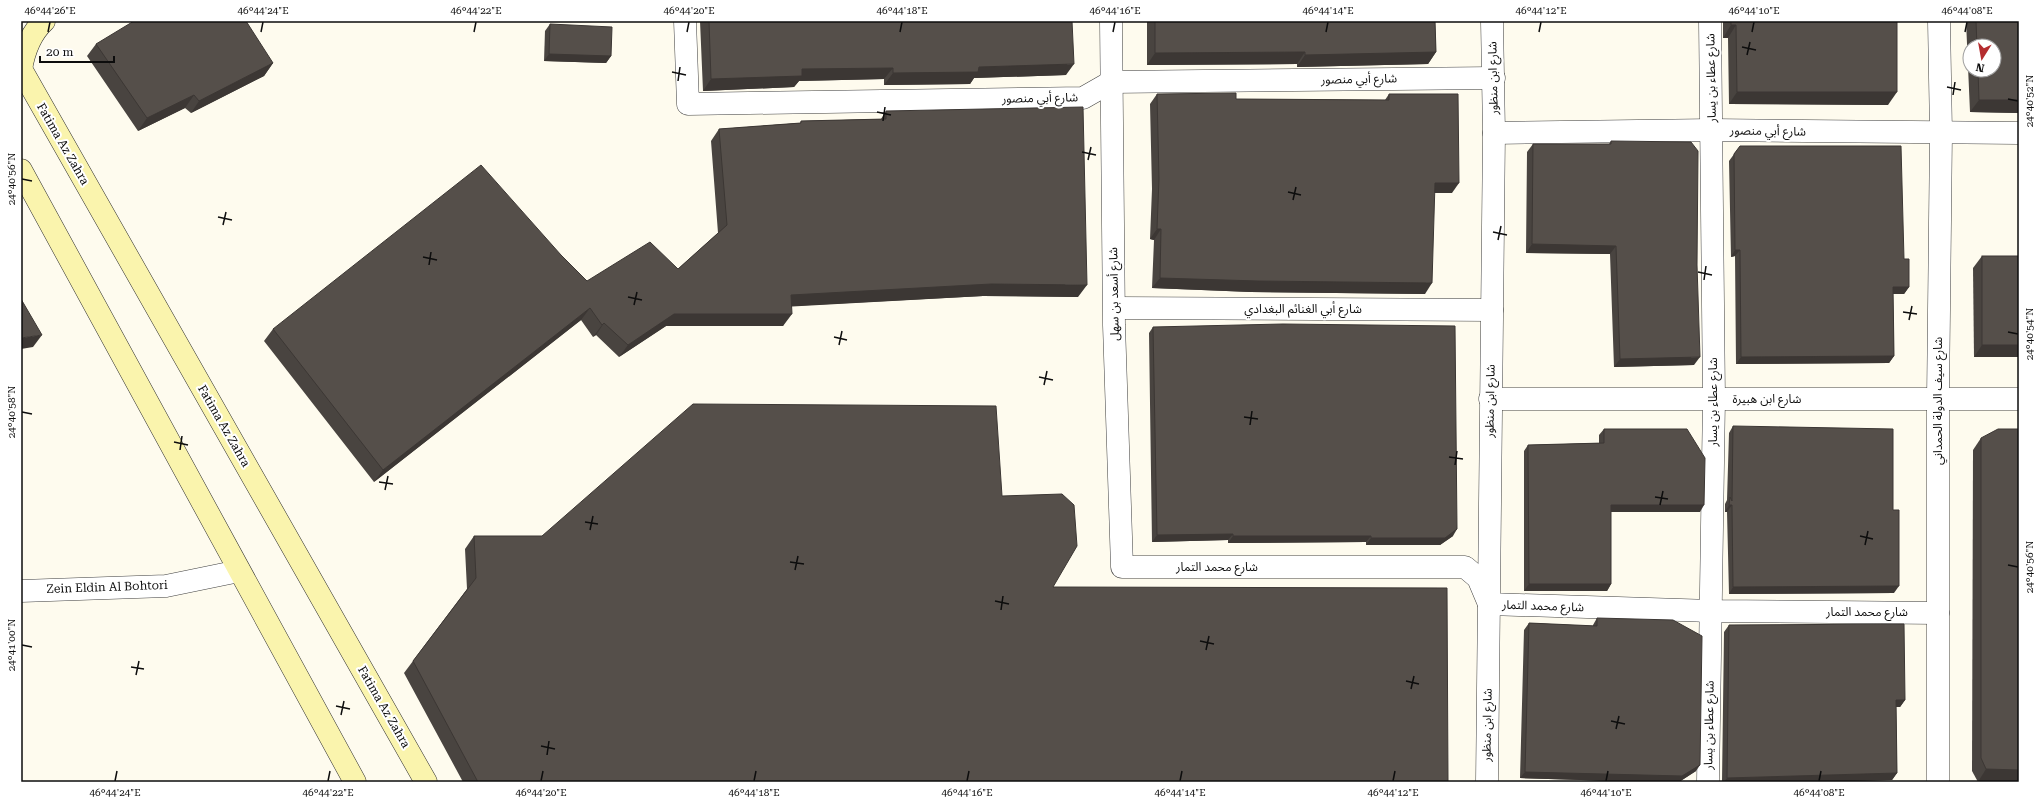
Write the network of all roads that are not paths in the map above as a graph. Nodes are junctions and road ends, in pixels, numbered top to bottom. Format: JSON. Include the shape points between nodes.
{"nodes":[{"id":1,"x":44,"y":21,"type":"edge"},
{"id":2,"x":685,"y":21,"type":"edge"},
{"id":3,"x":1111,"y":21,"type":"edge"},
{"id":4,"x":1492,"y":21,"type":"edge"},
{"id":5,"x":1710,"y":21,"type":"edge"},
{"id":6,"x":1939,"y":21,"type":"edge"},
{"id":7,"x":21,"y":69,"type":"edge"},
{"id":8,"x":1494,"y":78,"type":"junction"},
{"id":9,"x":1111,"y":82,"type":"junction"},
{"id":10,"x":1712,"y":130,"type":"junction"},
{"id":11,"x":1941,"y":132,"type":"junction"},
{"id":12,"x":1494,"y":133,"type":"junction"},
{"id":13,"x":2019,"y":133,"type":"edge"},
{"id":14,"x":21,"y":170,"type":"edge"},
{"id":15,"x":1114,"y":308,"type":"junction"},
{"id":16,"x":1492,"y":310,"type":"junction"},
{"id":17,"x":1490,"y":399,"type":"junction"},
{"id":18,"x":1714,"y":399,"type":"junction"},
{"id":19,"x":1938,"y":399,"type":"junction"},
{"id":20,"x":2019,"y":399,"type":"edge"},
{"id":21,"x":1122,"y":567,"type":"joint"},
{"id":22,"x":239,"y":571,"type":"junction"},
{"id":23,"x":21,"y":591,"type":"edge"},
{"id":24,"x":1489,"y":604,"type":"junction"},
{"id":25,"x":1712,"y":611,"type":"junction"},
{"id":26,"x":1938,"y":613,"type":"junction"},
{"id":27,"x":355,"y":782,"type":"edge"},
{"id":28,"x":426,"y":782,"type":"edge"},
{"id":29,"x":1487,"y":782,"type":"edge"},
{"id":30,"x":1708,"y":782,"type":"edge"},
{"id":31,"x":1938,"y":782,"type":"edge"}],
"edges":[{"from":1,"to":7,"type":"main road","via":[[28,44]]},
{"from":2,"to":9,"type":"street","name":"شارع أبي منصور","via":[[688,104],[1083,98]]},
{"from":3,"to":9,"type":"street","name":"شارع أسعد بن سهل"},
{"from":4,"to":8,"type":"street","name":"شارع ابن منظور"},
{"from":5,"to":10,"type":"street","name":"شارع عطاء بن يسار"},
{"from":6,"to":11,"type":"street","name":"شارع سيف الدولة الحمداني"},
{"from":7,"to":28,"type":"main road","name":"Fatima Az Zahra"},
{"from":8,"to":9,"type":"street","name":"شارع أبي منصور"},
{"from":8,"to":12,"type":"street","name":"شارع ابن منظور"},
{"from":9,"to":15,"type":"street","name":"شارع أسعد بن سهل"},
{"from":10,"to":11,"type":"street","name":"شارع أبي منصور"},
{"from":10,"to":12,"type":"street","name":"شارع أبي منصور"},
{"from":10,"to":18,"type":"street","name":"شارع عطاء بن يسار"},
{"from":11,"to":13,"type":"street","name":"شارع أبي منصور"},
{"from":11,"to":19,"type":"street","name":"شارع سيف الدولة الحمداني"},
{"from":12,"to":16,"type":"street","name":"شارع ابن منظور"},
{"from":14,"to":22,"type":"main road"},
{"from":15,"to":16,"type":"street","name":"شارع أبي الغنائم البغدادي"},
{"from":15,"to":21,"type":"street","name":"شارع أسعد بن سهل"},
{"from":16,"to":17,"type":"street","name":"شارع ابن منظور"},
{"from":17,"to":18,"type":"street","name":"شارع ابن هبيرة"},
{"from":17,"to":24,"type":"street","name":"شارع ابن منظور"},
{"from":18,"to":19,"type":"street","name":"شارع ابن هبيرة"},
{"from":18,"to":25,"type":"street","name":"شارع عطاء بن يسار"},
{"from":19,"to":20,"type":"street","name":"شارع ابن هبيرة"},
{"from":19,"to":26,"type":"street","name":"شارع سيف الدولة الحمداني"},
{"from":21,"to":24,"type":"street","name":"شارع محمد التمار","via":[[1465,567],[1478,578]]},
{"from":22,"to":23,"type":"street","name":"Zein Eldin Al Bohtori","via":[[166,586]]},
{"from":22,"to":27,"type":"main road"},
{"from":24,"to":25,"type":"street","name":"شارع محمد التمار"},
{"from":24,"to":29,"type":"street","name":"شارع ابن منظور"},
{"from":25,"to":26,"type":"street","name":"شارع محمد التمار"},
{"from":25,"to":30,"type":"street","name":"شارع عطاء بن يسار"},
{"from":26,"to":31,"type":"street","name":"شارع سيف الدولة الحمداني"}]}
